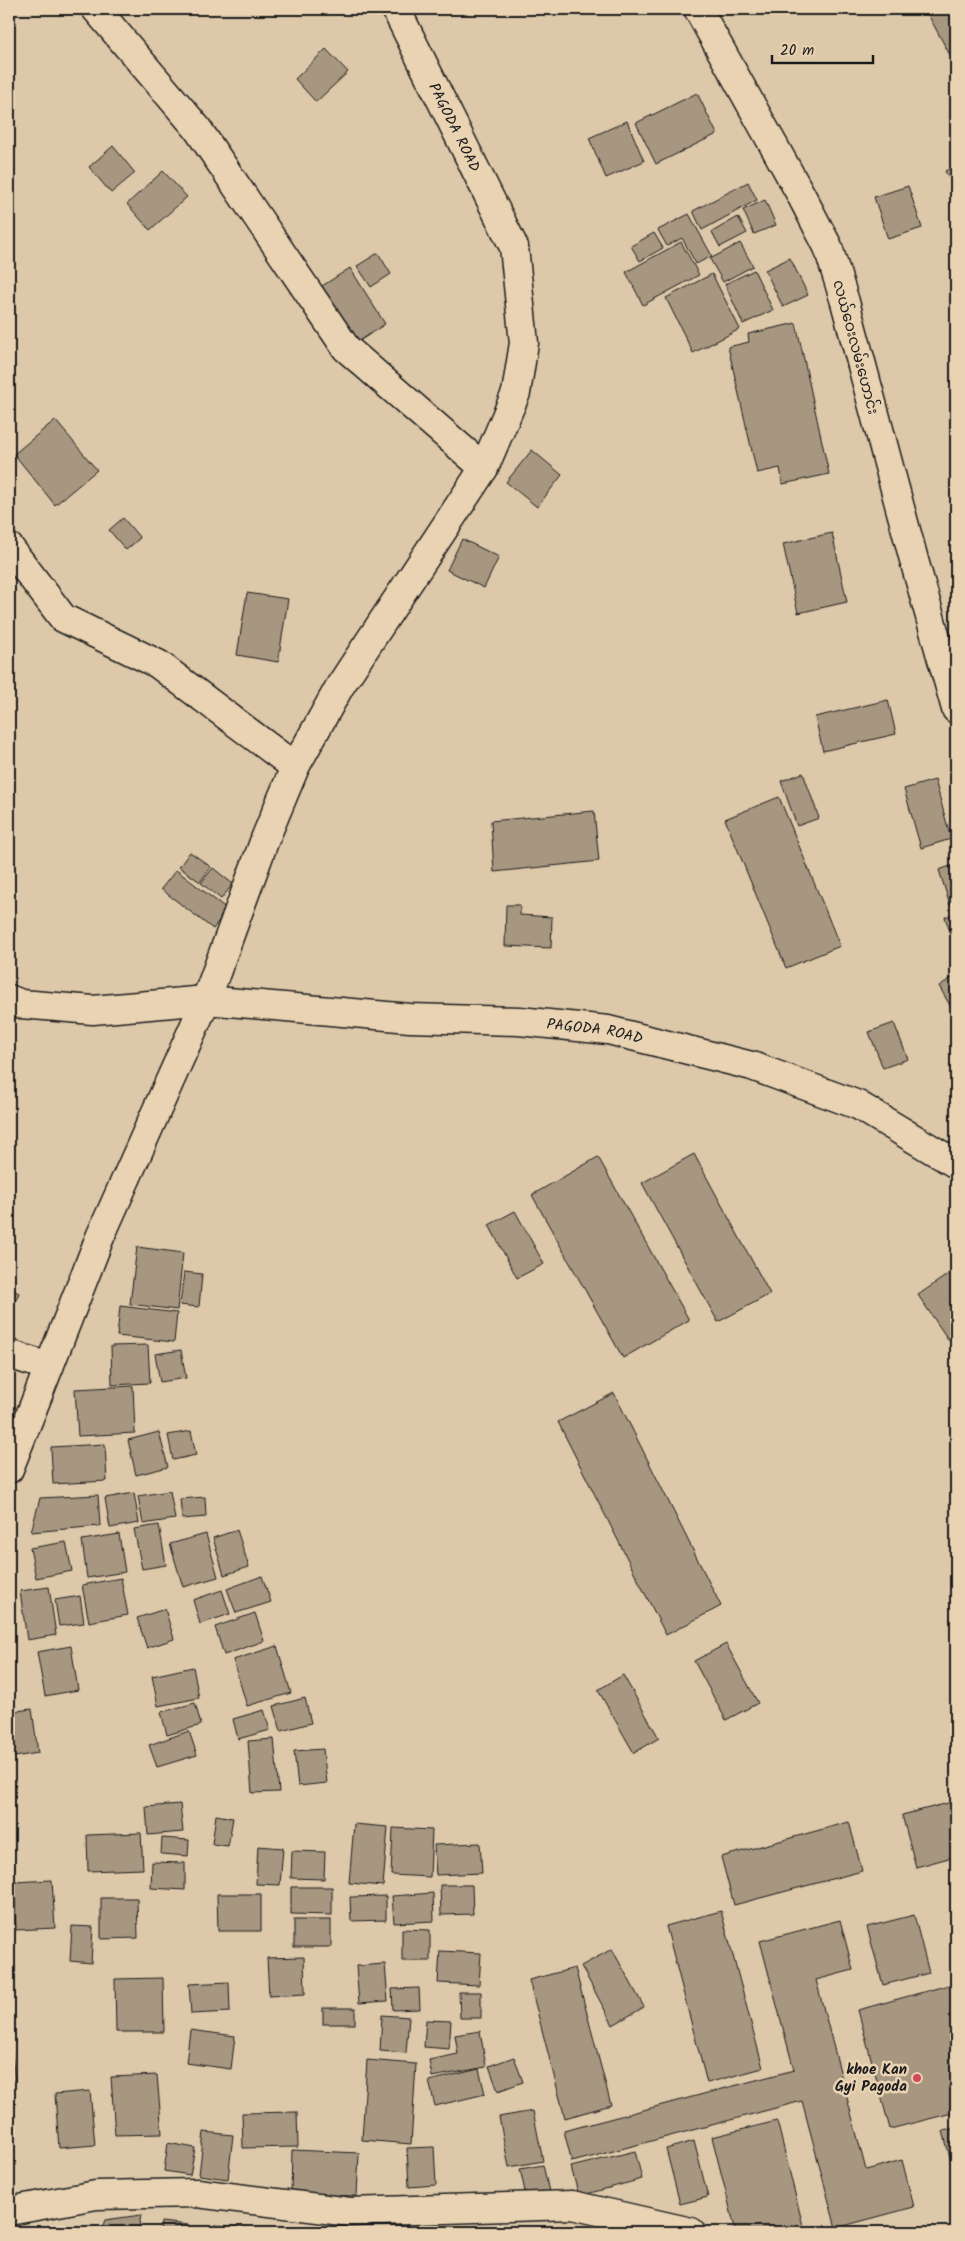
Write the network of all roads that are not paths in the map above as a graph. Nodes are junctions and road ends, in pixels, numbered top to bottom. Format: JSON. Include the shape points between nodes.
{"nodes":[{"id":1,"x":96,"y":9,"type":"edge"},
{"id":2,"x":396,"y":9,"type":"edge"},
{"id":3,"x":698,"y":9,"type":"edge"},
{"id":4,"x":484,"y":468,"type":"junction"},
{"id":5,"x":9,"y":547,"type":"edge"},
{"id":6,"x":956,"y":709,"type":"edge"},
{"id":7,"x":295,"y":766,"type":"junction"},
{"id":8,"x":9,"y":999,"type":"edge"},
{"id":9,"x":206,"y":1000,"type":"junction"},
{"id":10,"x":956,"y":1164,"type":"edge"},
{"id":11,"x":9,"y":1354,"type":"edge"},
{"id":12,"x":49,"y":1367,"type":"junction"},
{"id":13,"x":9,"y":1469,"type":"edge"},
{"id":14,"x":9,"y":2211,"type":"edge"},
{"id":15,"x":347,"y":2222,"type":"edge"},
{"id":16,"x":691,"y":2232,"type":"edge"}],
"edges":[{"from":1,"to":4,"type":"street","via":[[197,128],[346,348]]},
{"from":2,"to":4,"type":"street","name":"PAGODA ROAD","via":[[514,247],[524,343],[516,393]]},
{"from":3,"to":6,"type":"street","name":"လယ်ဝေးလမ်းဟောင်း","via":[[828,248]]},
{"from":4,"to":7,"type":"street","via":[[340,686]]},
{"from":5,"to":7,"type":"street","via":[[63,618],[158,664]]},
{"from":7,"to":9,"type":"street"},
{"from":8,"to":9,"type":"street","name":"PAGODA ROAD","via":[[22,1004],[93,1010]]},
{"from":9,"to":10,"type":"street","name":"PAGODA ROAD","via":[[410,1018],[518,1021],[608,1030],[752,1066],[858,1106]]},
{"from":9,"to":12,"type":"street","via":[[100,1237]]},
{"from":11,"to":12,"type":"street"},
{"from":12,"to":13,"type":"street"},
{"from":14,"to":15,"type":"street","via":[[96,2195],[197,2193]]},
{"from":15,"to":16,"type":"street","via":[[572,2205]]}]}
